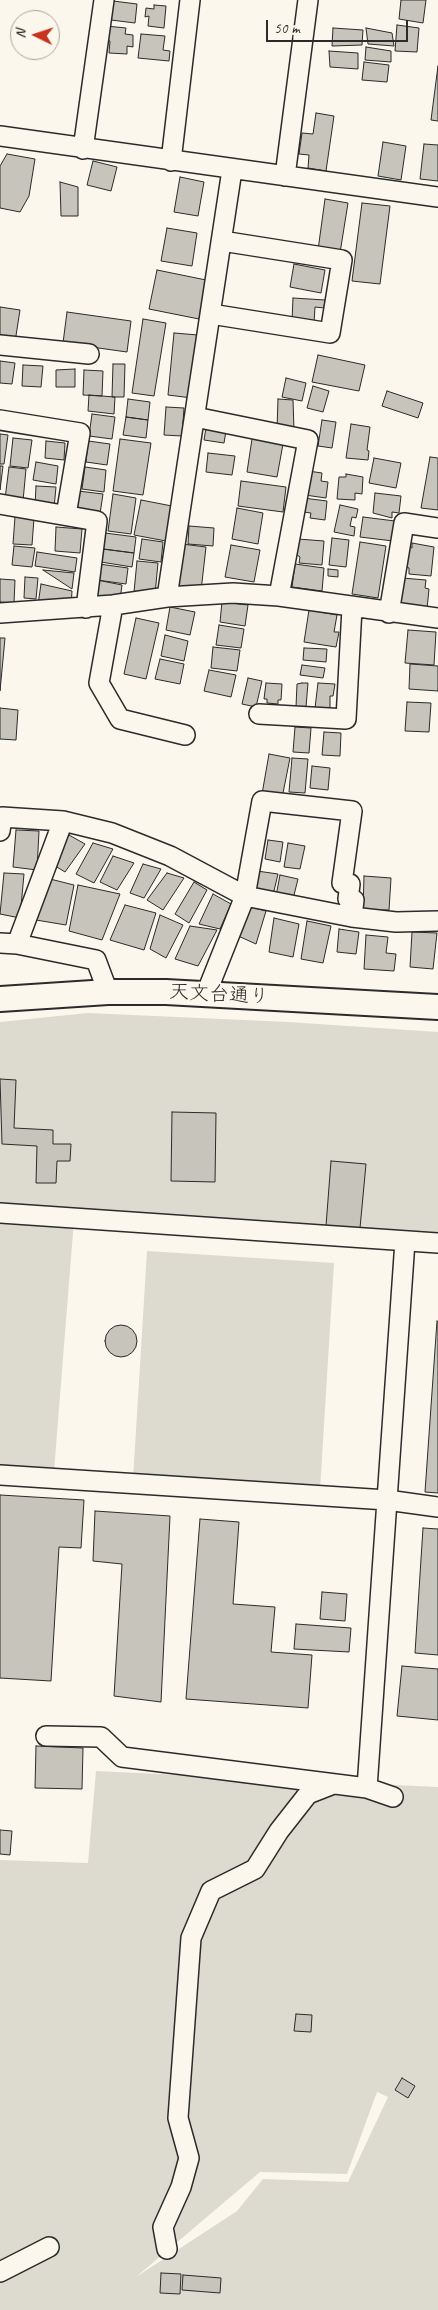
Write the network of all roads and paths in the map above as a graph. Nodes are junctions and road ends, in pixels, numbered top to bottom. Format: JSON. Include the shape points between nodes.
{"nodes":[{"id":1,"x":104,"y":0,"type":"edge"},
{"id":2,"x":190,"y":0,"type":"edge"},
{"id":3,"x":308,"y":0,"type":"edge"},
{"id":4,"x":0,"y":136,"type":"edge"},
{"id":5,"x":82,"y":149,"type":"junction"},
{"id":6,"x":171,"y":161,"type":"junction"},
{"id":7,"x":232,"y":170,"type":"junction"},
{"id":8,"x":285,"y":176,"type":"junction"},
{"id":9,"x":438,"y":197,"type":"edge"},
{"id":10,"x":222,"y":241,"type":"junction"},
{"id":11,"x":211,"y":314,"type":"junction"},
{"id":12,"x":0,"y":345,"type":"edge"},
{"id":13,"x":89,"y":354,"type":"dead end"},
{"id":14,"x":195,"y":417,"type":"junction"},
{"id":15,"x":0,"y":420,"type":"edge"},
{"id":16,"x":0,"y":504,"type":"edge"},
{"id":17,"x":66,"y":515,"type":"junction"},
{"id":18,"x":438,"y":528,"type":"edge"},
{"id":19,"x":279,"y":596,"type":"junction"},
{"id":20,"x":167,"y":597,"type":"junction"},
{"id":21,"x":112,"y":605,"type":"junction"},
{"id":22,"x":86,"y":608,"type":"junction"},
{"id":23,"x":352,"y":608,"type":"junction"},
{"id":24,"x":0,"y":613,"type":"edge"},
{"id":25,"x":390,"y":613,"type":"junction"},
{"id":26,"x":438,"y":618,"type":"edge"},
{"id":27,"x":259,"y":714,"type":"dead end"},
{"id":28,"x":185,"y":735,"type":"dead end"},
{"id":29,"x":63,"y":821,"type":"junction"},
{"id":30,"x":0,"y":831,"type":"edge"},
{"id":31,"x":245,"y":896,"type":"junction"},
{"id":32,"x":352,"y":917,"type":"junction"},
{"id":33,"x":438,"y":921,"type":"edge"},
{"id":34,"x":9,"y":944,"type":"edge"},
{"id":35,"x":108,"y":992,"type":"junction"},
{"id":36,"x":206,"y":994,"type":"junction"},
{"id":37,"x":0,"y":999,"type":"edge"},
{"id":38,"x":438,"y":1007,"type":"edge"},
{"id":39,"x":0,"y":1213,"type":"edge"},
{"id":40,"x":404,"y":1241,"type":"junction"},
{"id":41,"x":438,"y":1243,"type":"edge"},
{"id":42,"x":0,"y":1475,"type":"edge"},
{"id":43,"x":387,"y":1500,"type":"junction"},
{"id":44,"x":438,"y":1507,"type":"edge"},
{"id":45,"x":46,"y":1736,"type":"dead end"},
{"id":46,"x":331,"y":1785,"type":"junction"},
{"id":47,"x":367,"y":1788,"type":"junction"},
{"id":48,"x":393,"y":1796,"type":"dead end"},
{"id":49,"x":49,"y":2248,"type":"dead end"},
{"id":50,"x":167,"y":2249,"type":"dead end"},
{"id":51,"x":0,"y":2272,"type":"edge"}],
"edges":[{"from":1,"to":5,"type":"street"},
{"from":2,"to":6,"type":"street"},
{"from":3,"to":8,"type":"street"},
{"from":4,"to":5,"type":"street"},
{"from":5,"to":6,"type":"street"},
{"from":6,"to":7,"type":"street"},
{"from":7,"to":8,"type":"street"},
{"from":7,"to":10,"type":"street"},
{"from":8,"to":9,"type":"street"},
{"from":10,"to":11,"type":"street"},
{"from":10,"to":11,"type":"street","via":[[342,260],[330,333]]},
{"from":11,"to":14,"type":"street"},
{"from":12,"to":13,"type":"street"},
{"from":14,"to":19,"type":"street","via":[[308,440]]},
{"from":14,"to":20,"type":"street"},
{"from":15,"to":17,"type":"street","via":[[80,433]]},
{"from":16,"to":17,"type":"street"},
{"from":17,"to":22,"type":"street","via":[[98,521]]},
{"from":18,"to":25,"type":"street","via":[[404,524]]},
{"from":19,"to":20,"type":"street","via":[[233,593]]},
{"from":19,"to":23,"type":"street"},
{"from":20,"to":21,"type":"street"},
{"from":21,"to":22,"type":"street"},
{"from":21,"to":28,"type":"street","via":[[98,683],[120,719]]},
{"from":22,"to":24,"type":"street"},
{"from":23,"to":25,"type":"street"},
{"from":23,"to":27,"type":"street","via":[[346,719]]},
{"from":25,"to":26,"type":"street"},
{"from":29,"to":30,"type":"street","via":[[2,817]]},
{"from":29,"to":31,"type":"street","via":[[112,833],[170,856]]},
{"from":29,"to":34,"type":"street"},
{"from":31,"to":32,"type":"street"},
{"from":31,"to":32,"type":"street","via":[[262,800],[352,811],[342,883],[350,884],[348,899],[354,900]]},
{"from":31,"to":36,"type":"street"},
{"from":32,"to":33,"type":"street","via":[[396,922]]},
{"from":34,"to":35,"type":"street","via":[[96,960]]},
{"from":35,"to":36,"type":"main road","name":"天文台通り"},
{"from":35,"to":37,"type":"main road","name":"天文台通り"},
{"from":36,"to":38,"type":"main road","name":"天文台通り"},
{"from":39,"to":40,"type":"street"},
{"from":40,"to":41,"type":"street"},
{"from":40,"to":43,"type":"street"},
{"from":42,"to":43,"type":"street"},
{"from":43,"to":44,"type":"street"},
{"from":43,"to":47,"type":"street"},
{"from":45,"to":46,"type":"street","via":[[101,1737],[122,1757]]},
{"from":46,"to":47,"type":"street"},
{"from":46,"to":50,"type":"street","via":[[308,1794],[278,1831],[255,1869],[211,1891],[191,1938],[178,2118],[189,2158],[181,2187],[163,2228]]},
{"from":47,"to":48,"type":"street"},
{"from":49,"to":51,"type":"street"}]}
